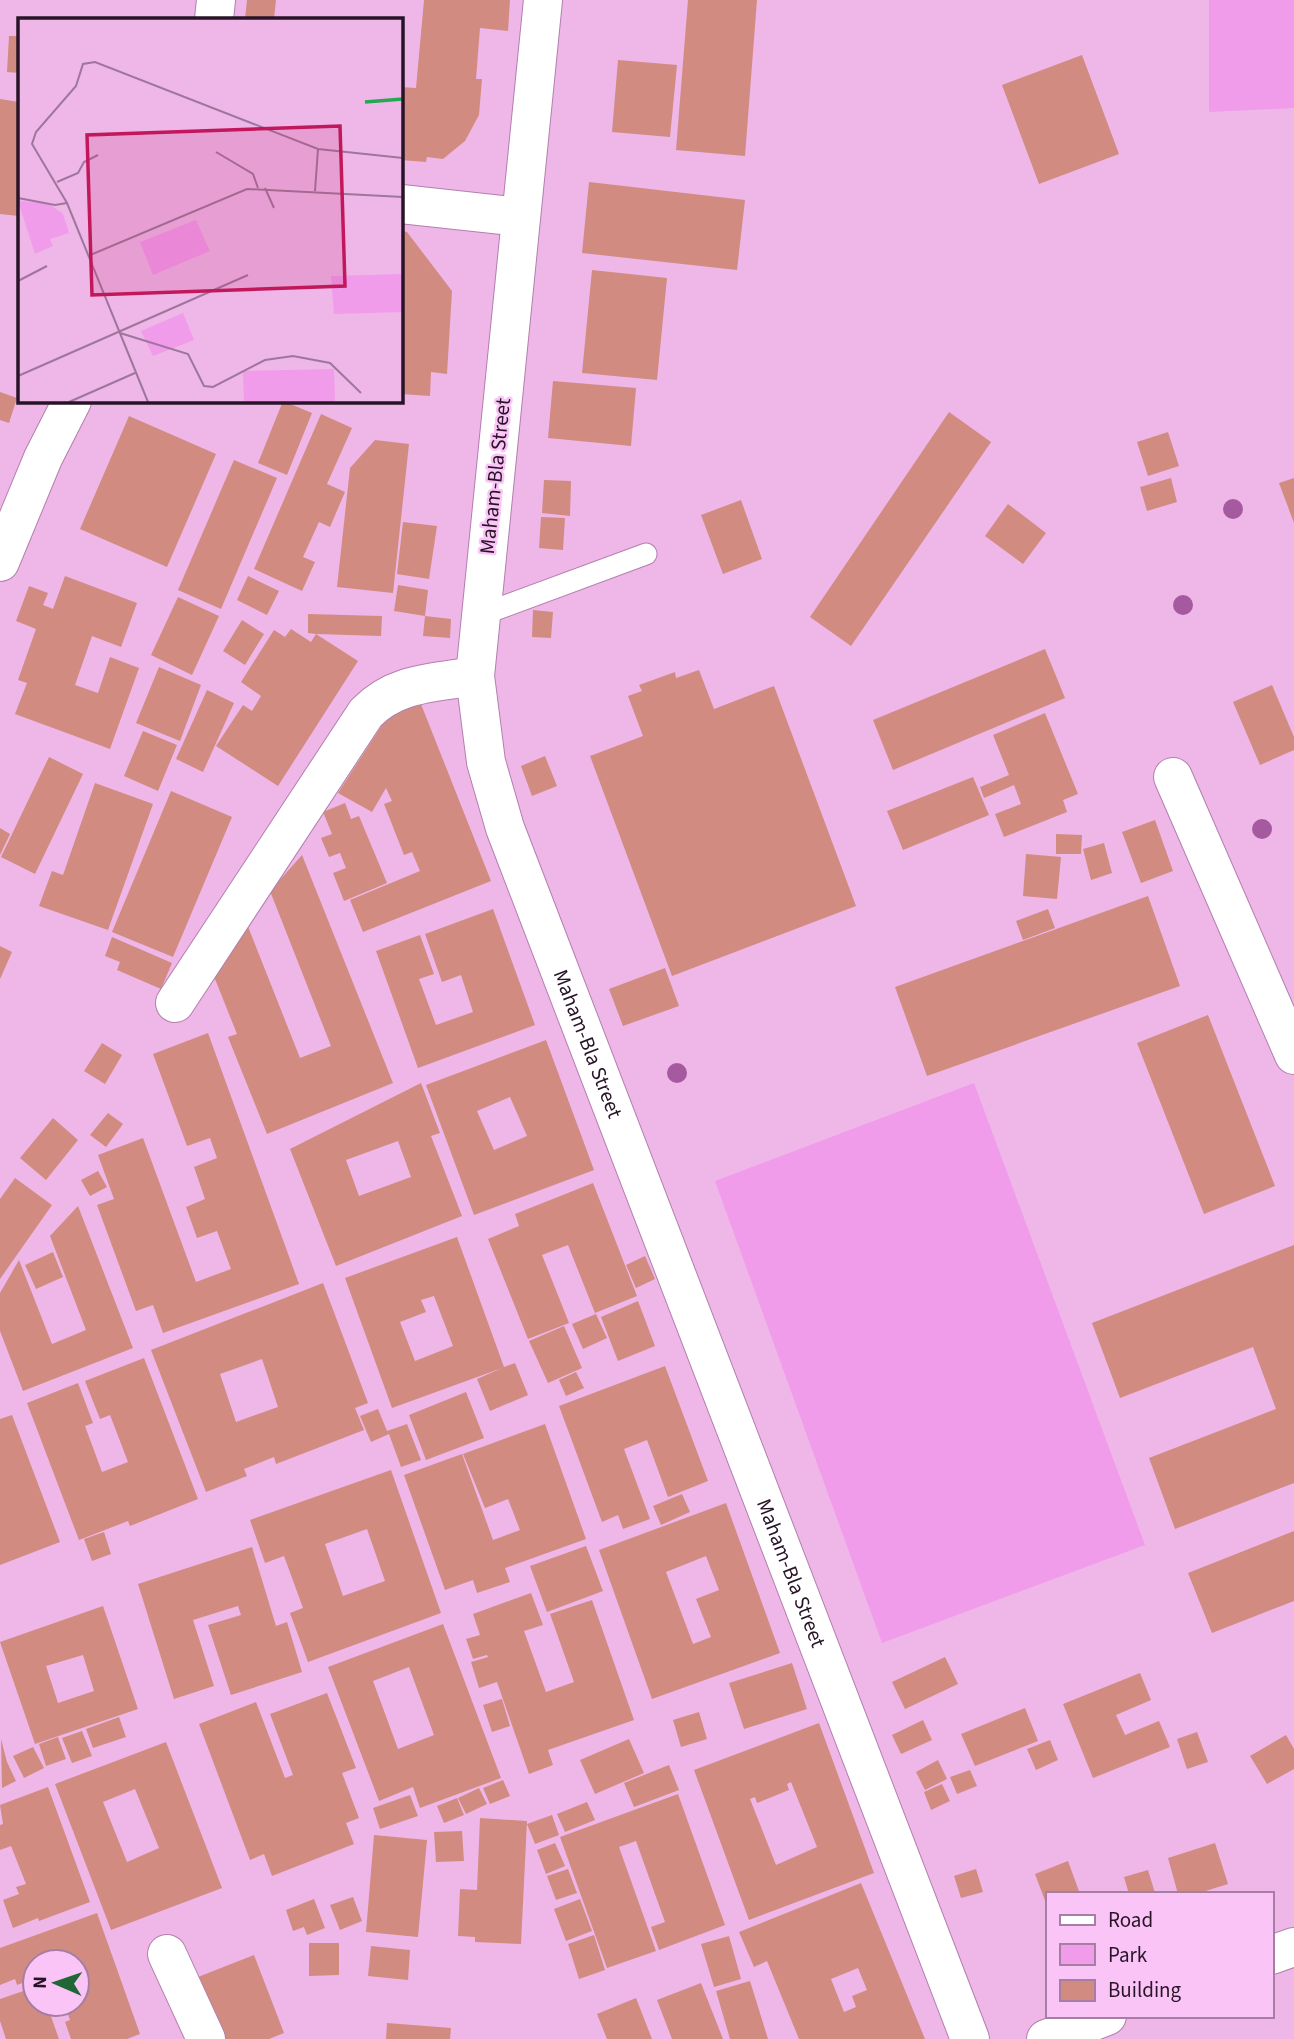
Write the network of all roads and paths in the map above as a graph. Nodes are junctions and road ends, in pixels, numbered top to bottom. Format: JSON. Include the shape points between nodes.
{"nodes":[{"id":1,"x":216,"y":0,"type":"edge"},
{"id":2,"x":543,"y":0,"type":"edge"},
{"id":3,"x":214,"y":18,"type":"edge"},
{"id":4,"x":402,"y":204,"type":"edge"},
{"id":5,"x":521,"y":217,"type":"junction"},
{"id":6,"x":71,"y":402,"type":"edge"},
{"id":7,"x":646,"y":554,"type":"dead end"},
{"id":8,"x":0,"y":562,"type":"edge"},
{"id":9,"x":481,"y":615,"type":"junction"},
{"id":10,"x":475,"y":676,"type":"junction"},
{"id":11,"x":1173,"y":777,"type":"dead end"},
{"id":12,"x":174,"y":1003,"type":"dead end"},
{"id":13,"x":1294,"y":1055,"type":"edge"},
{"id":14,"x":1294,"y":1947,"type":"edge"},
{"id":15,"x":167,"y":1954,"type":"dead end"},
{"id":16,"x":1273,"y":1954,"type":"edge"},
{"id":17,"x":1102,"y":2018,"type":"edge"},
{"id":18,"x":206,"y":2039,"type":"edge"},
{"id":19,"x":970,"y":2039,"type":"edge"},
{"id":20,"x":1046,"y":2039,"type":"edge"}],
"edges":[{"from":1,"to":3,"type":"street"},
{"from":2,"to":5,"type":"street","name":"Maham-Bla Street"},
{"from":4,"to":5,"type":"street"},
{"from":5,"to":9,"type":"street","name":"Maham-Bla Street"},
{"from":6,"to":8,"type":"street"},
{"from":7,"to":9,"type":"lane"},
{"from":9,"to":10,"type":"street","name":"Maham-Bla Street"},
{"from":10,"to":12,"type":"street","via":[[398,689],[366,713]]},
{"from":10,"to":19,"type":"street","name":"Maham-Bla Street","via":[[485,762],[505,828]]},
{"from":11,"to":13,"type":"street"},
{"from":14,"to":16,"type":"street"},
{"from":15,"to":18,"type":"street"},
{"from":17,"to":20,"type":"street"}]}
